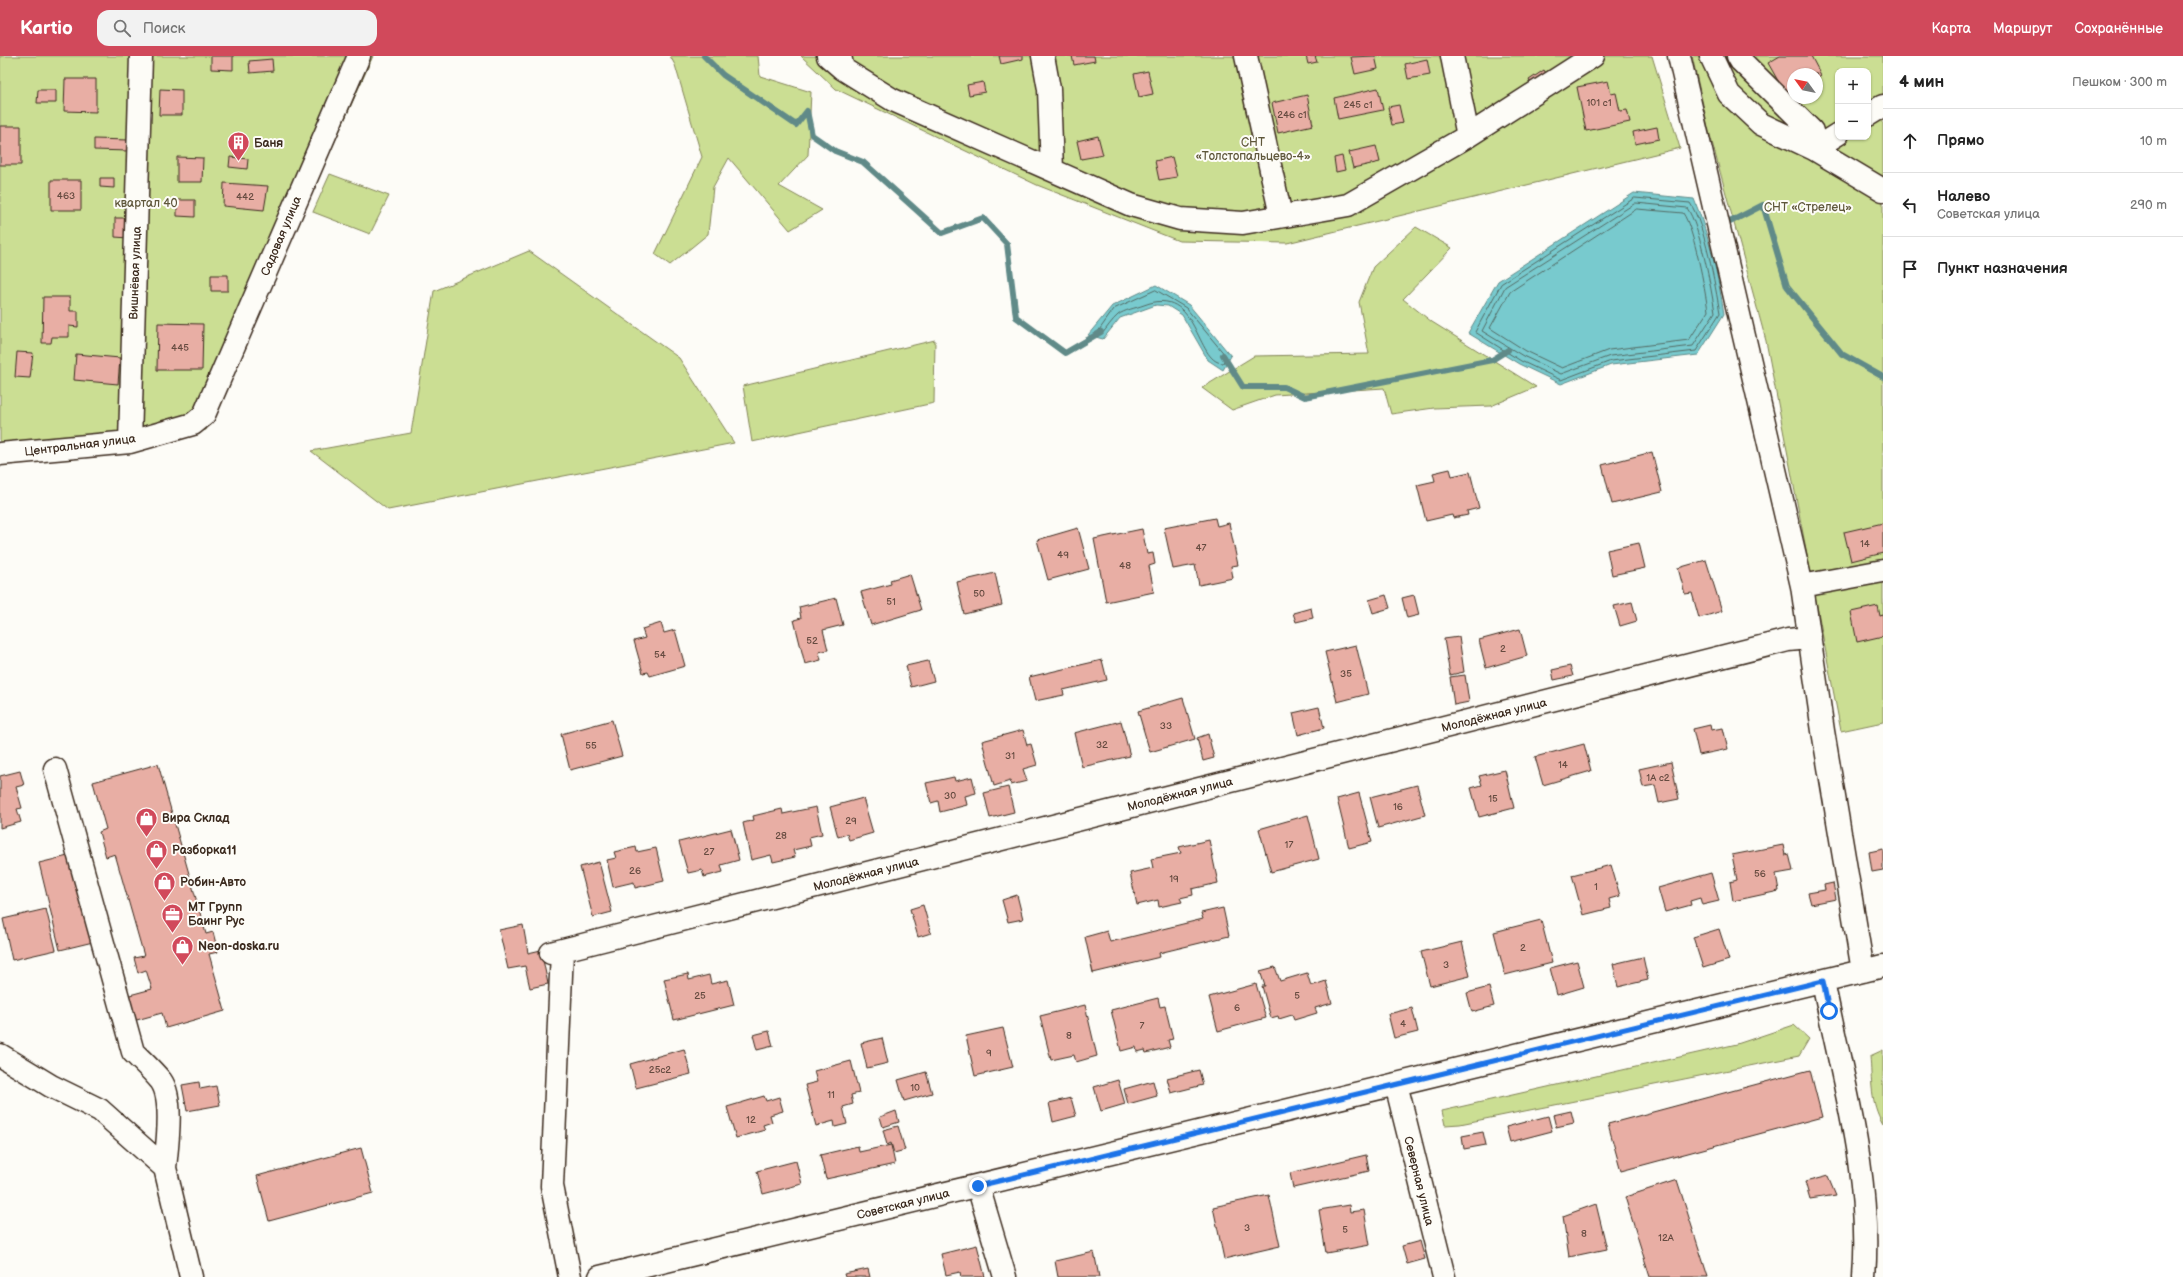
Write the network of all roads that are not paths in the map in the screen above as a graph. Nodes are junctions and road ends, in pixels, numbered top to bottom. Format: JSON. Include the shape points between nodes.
{"nodes":[{"id":1,"x":141,"y":56,"type":"edge"},
{"id":2,"x":359,"y":56,"type":"edge"},
{"id":3,"x":1043,"y":56,"type":"edge"},
{"id":4,"x":1246,"y":56,"type":"edge"},
{"id":5,"x":1452,"y":56,"type":"edge"},
{"id":6,"x":1593,"y":56,"type":"edge"},
{"id":7,"x":1679,"y":56,"type":"edge"},
{"id":8,"x":1711,"y":56,"type":"edge"},
{"id":9,"x":1738,"y":56,"type":"edge"},
{"id":10,"x":837,"y":60,"type":"edge"},
{"id":11,"x":1883,"y":106,"type":"edge"},
{"id":12,"x":1871,"y":113,"type":"edge"},
{"id":13,"x":1468,"y":136,"type":"junction"},
{"id":14,"x":1835,"y":136,"type":"edge"},
{"id":15,"x":1814,"y":149,"type":"junction"},
{"id":16,"x":1052,"y":170,"type":"junction"},
{"id":17,"x":1883,"y":190,"type":"edge"},
{"id":18,"x":1281,"y":216,"type":"junction"},
{"id":19,"x":204,"y":415,"type":"joint"},
{"id":20,"x":130,"y":442,"type":"junction"},
{"id":21,"x":0,"y":454,"type":"edge"},
{"id":22,"x":1883,"y":571,"type":"edge"},
{"id":23,"x":1802,"y":586,"type":"junction"},
{"id":24,"x":1810,"y":638,"type":"junction"},
{"id":25,"x":55,"y":769,"type":"dead end"},
{"id":26,"x":1873,"y":968,"type":"edge"},
{"id":27,"x":1823,"y":981,"type":"junction"},
{"id":28,"x":0,"y":1055,"type":"edge"},
{"id":29,"x":1396,"y":1084,"type":"junction"},
{"id":30,"x":166,"y":1168,"type":"junction"},
{"id":31,"x":978,"y":1186,"type":"junction"},
{"id":32,"x":191,"y":1277,"type":"edge"},
{"id":33,"x":570,"y":1277,"type":"edge"},
{"id":34,"x":600,"y":1277,"type":"edge"},
{"id":35,"x":1005,"y":1277,"type":"edge"},
{"id":36,"x":1444,"y":1277,"type":"edge"},
{"id":37,"x":1864,"y":1277,"type":"edge"}],
"edges":[{"from":1,"to":20,"type":"street","name":"Вишнёвая улица"},
{"from":2,"to":19,"type":"street","name":"Садовая улица"},
{"from":3,"to":16,"type":"street","via":[[1049,89]]},
{"from":4,"to":18,"type":"street"},
{"from":5,"to":13,"type":"street"},
{"from":6,"to":13,"type":"street"},
{"from":7,"to":23,"type":"street"},
{"from":8,"to":15,"type":"street","via":[[1729,94],[1761,124]]},
{"from":9,"to":15,"type":"street","via":[[1812,131]]},
{"from":10,"to":16,"type":"street","via":[[893,100]]},
{"from":11,"to":12,"type":"street"},
{"from":13,"to":18,"type":"street","via":[[1348,205]]},
{"from":14,"to":15,"type":"street"},
{"from":15,"to":17,"type":"street"},
{"from":16,"to":18,"type":"street","via":[[1131,205],[1180,218],[1243,223]]},
{"from":19,"to":20,"type":"street","name":"Центральная улица","via":[[193,424]]},
{"from":20,"to":21,"type":"street","name":"Центральная улица"},
{"from":22,"to":23,"type":"street"},
{"from":23,"to":24,"type":"street"},
{"from":24,"to":26,"type":"street"},
{"from":24,"to":33,"type":"street","name":"Молодёжная улица","via":[[1788,640],[556,952],[552,1186]]},
{"from":25,"to":30,"type":"street","via":[[133,1052],[161,1082],[166,1095]]},
{"from":26,"to":27,"type":"street","name":"Советская улица"},
{"from":27,"to":29,"type":"street","name":"Советская улица"},
{"from":27,"to":37,"type":"street","via":[[1862,1173],[1867,1243]]},
{"from":28,"to":30,"type":"street","via":[[51,1086],[100,1110]]},
{"from":29,"to":31,"type":"street","name":"Советская улица"},
{"from":29,"to":36,"type":"street","name":"Северная улица"},
{"from":30,"to":32,"type":"street"},
{"from":31,"to":34,"type":"street","name":"Советская улица"},
{"from":31,"to":35,"type":"street"}]}
